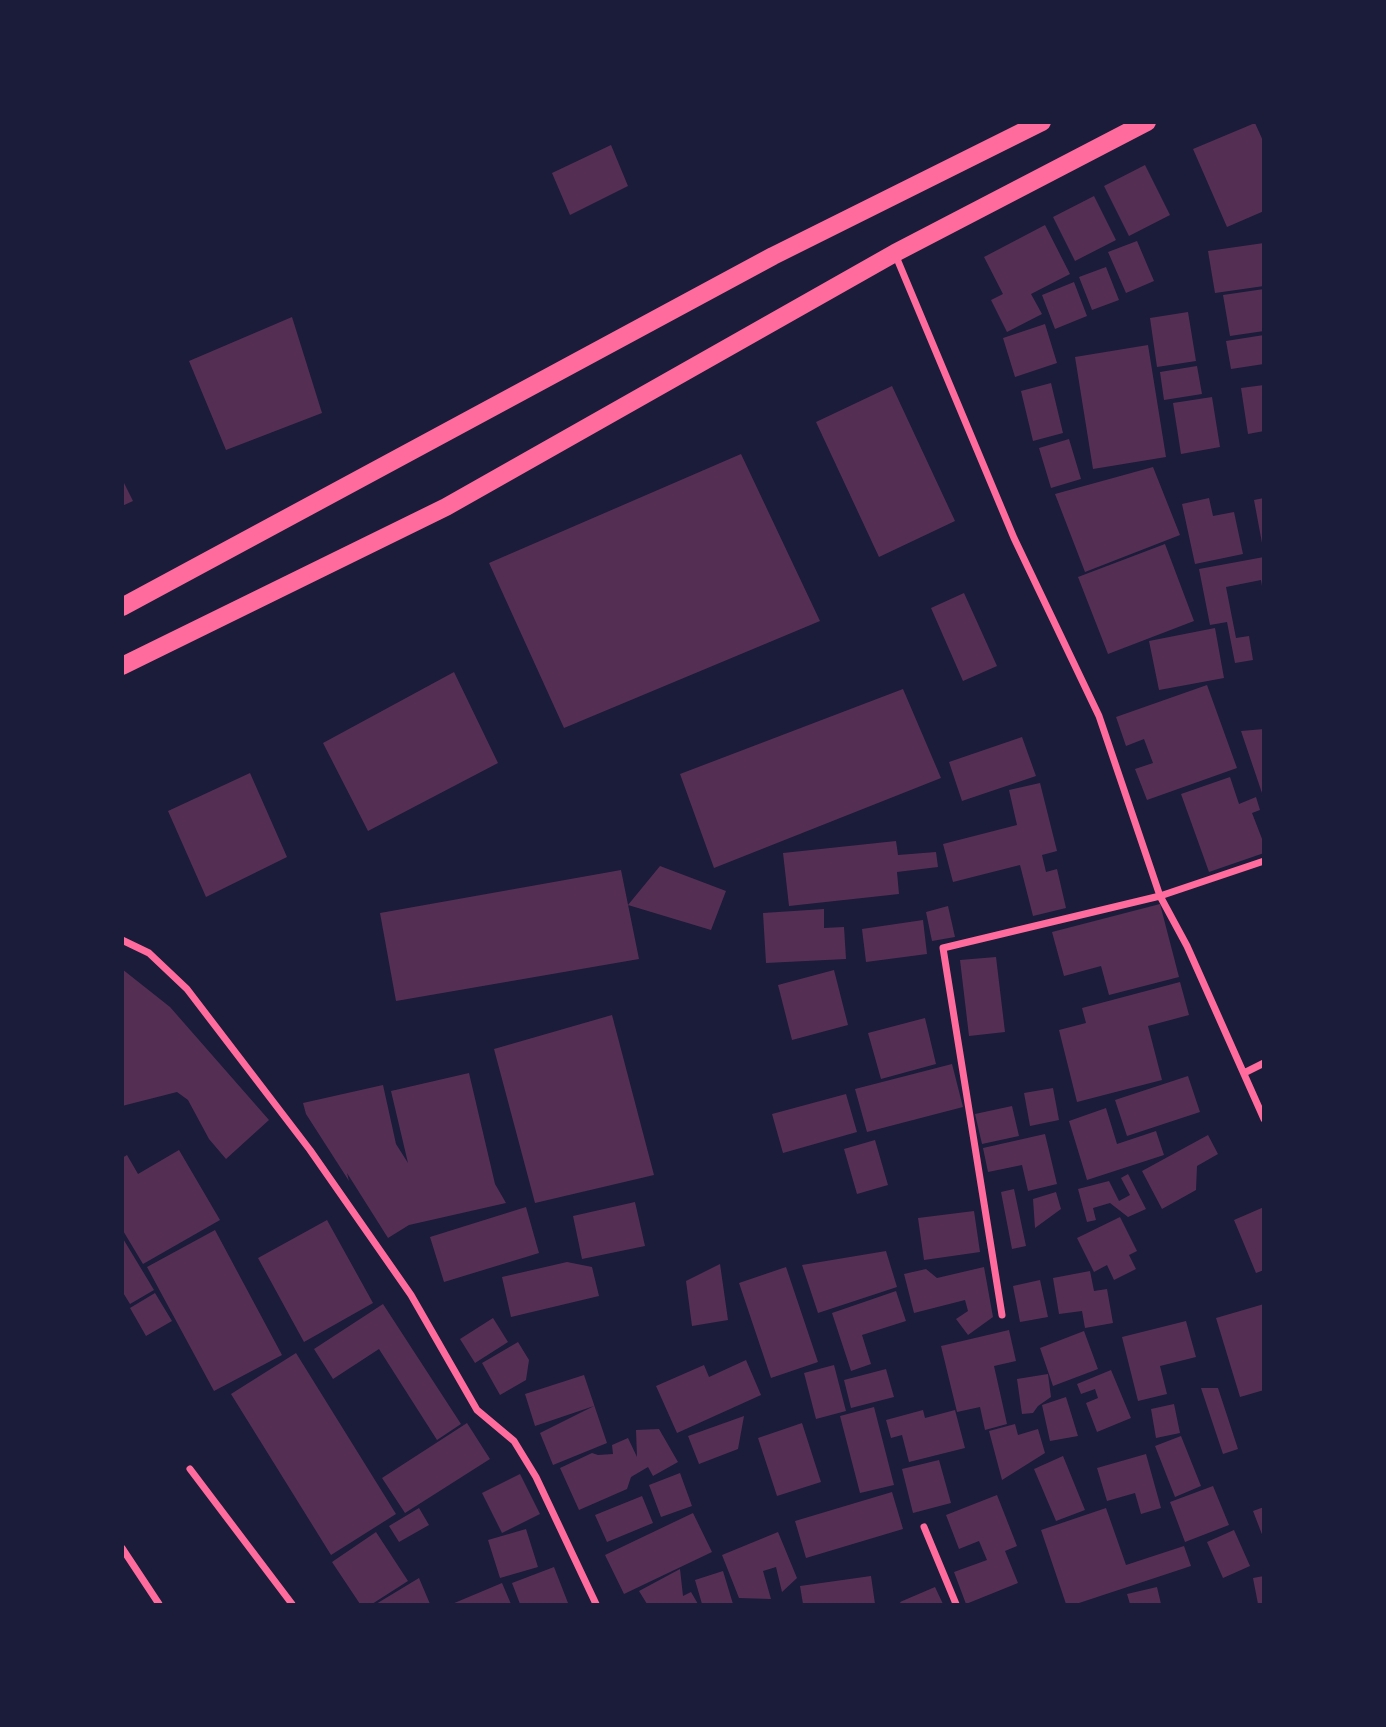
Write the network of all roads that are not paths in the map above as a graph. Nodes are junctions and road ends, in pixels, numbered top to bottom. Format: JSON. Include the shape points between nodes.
{"nodes":[{"id":1,"x":1042,"y":122,"type":"edge"},
{"id":2,"x":1147,"y":122,"type":"edge"},
{"id":3,"x":895,"y":253,"type":"junction"},
{"id":4,"x":122,"y":607,"type":"edge"},
{"id":5,"x":122,"y":666,"type":"edge"},
{"id":6,"x":1264,"y":861,"type":"edge"},
{"id":7,"x":1160,"y":896,"type":"junction"},
{"id":8,"x":122,"y":940,"type":"edge"},
{"id":9,"x":1264,"y":1063,"type":"edge"},
{"id":10,"x":1244,"y":1073,"type":"junction"},
{"id":11,"x":1264,"y":1119,"type":"edge"},
{"id":12,"x":1002,"y":1315,"type":"dead end"},
{"id":13,"x":190,"y":1469,"type":"dead end"},
{"id":14,"x":924,"y":1527,"type":"dead end"},
{"id":15,"x":122,"y":1548,"type":"edge"},
{"id":16,"x":159,"y":1605,"type":"edge"},
{"id":17,"x":292,"y":1605,"type":"edge"},
{"id":18,"x":596,"y":1605,"type":"edge"},
{"id":19,"x":956,"y":1605,"type":"edge"}],
"edges":[{"from":1,"to":4,"type":"main road","via":[[773,256]]},
{"from":2,"to":3,"type":"main road"},
{"from":3,"to":5,"type":"main road","via":[[446,506]]},
{"from":3,"to":7,"type":"street","via":[[1014,538],[1099,716]]},
{"from":6,"to":7,"type":"street"},
{"from":7,"to":10,"type":"street"},
{"from":7,"to":12,"type":"street","via":[[943,948]]},
{"from":8,"to":18,"type":"street","via":[[149,953],[187,989],[310,1150],[411,1295],[477,1410],[514,1441],[536,1477]]},
{"from":9,"to":10,"type":"street"},
{"from":10,"to":11,"type":"street"},
{"from":13,"to":17,"type":"street"},
{"from":14,"to":19,"type":"street"},
{"from":15,"to":16,"type":"street"}]}
